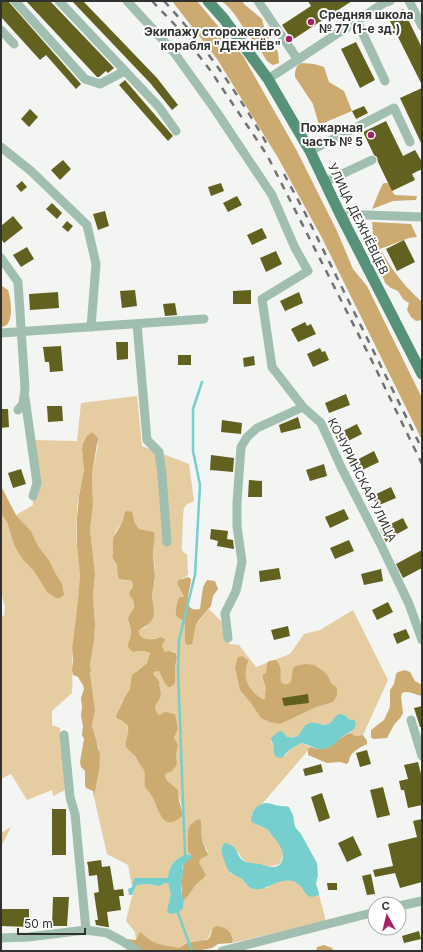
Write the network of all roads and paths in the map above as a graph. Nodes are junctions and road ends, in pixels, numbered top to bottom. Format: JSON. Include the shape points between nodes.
{"nodes":[{"id":1,"x":15,"y":1,"type":"edge"},
{"id":2,"x":59,"y":1,"type":"edge"},
{"id":3,"x":127,"y":1,"type":"edge"},
{"id":4,"x":208,"y":1,"type":"edge"},
{"id":5,"x":258,"y":1,"type":"edge"},
{"id":6,"x":409,"y":1,"type":"edge"},
{"id":7,"x":386,"y":2,"type":"edge"},
{"id":8,"x":357,"y":21,"type":"junction"},
{"id":9,"x":422,"y":26,"type":"edge"},
{"id":10,"x":1,"y":30,"type":"edge"},
{"id":11,"x":14,"y":44,"type":"dead end"},
{"id":12,"x":298,"y":60,"type":"junction"},
{"id":13,"x":125,"y":71,"type":"junction"},
{"id":14,"x":268,"y":79,"type":"junction"},
{"id":15,"x":385,"y":81,"type":"dead end"},
{"id":16,"x":176,"y":131,"type":"dead end"},
{"id":17,"x":410,"y":142,"type":"dead end"},
{"id":18,"x":1,"y":147,"type":"edge"},
{"id":19,"x":310,"y":151,"type":"junction"},
{"id":20,"x":372,"y":160,"type":"dead end"},
{"id":21,"x":325,"y":182,"type":"junction"},
{"id":22,"x":340,"y":214,"type":"junction"},
{"id":23,"x":422,"y":217,"type":"edge"},
{"id":24,"x":1,"y":258,"type":"edge"},
{"id":25,"x":204,"y":319,"type":"dead end"},
{"id":26,"x":138,"y":324,"type":"junction"},
{"id":27,"x":91,"y":327,"type":"junction"},
{"id":28,"x":22,"y":331,"type":"junction"},
{"id":29,"x":1,"y":333,"type":"edge"},
{"id":30,"x":422,"y":374,"type":"edge"},
{"id":31,"x":25,"y":396,"type":"junction"},
{"id":32,"x":304,"y":407,"type":"junction"},
{"id":33,"x":18,"y":410,"type":"dead end"},
{"id":34,"x":32,"y":496,"type":"dead end"},
{"id":35,"x":167,"y":542,"type":"dead end"},
{"id":36,"x":228,"y":638,"type":"dead end"},
{"id":37,"x":422,"y":640,"type":"edge"},
{"id":38,"x":411,"y":720,"type":"dead end"},
{"id":39,"x":64,"y":736,"type":"dead end"},
{"id":40,"x":422,"y":756,"type":"edge"},
{"id":41,"x":422,"y":901,"type":"edge"},
{"id":42,"x":407,"y":904,"type":"edge"},
{"id":43,"x":367,"y":914,"type":"edge"},
{"id":44,"x":86,"y":930,"type":"junction"},
{"id":45,"x":1,"y":938,"type":"edge"},
{"id":46,"x":138,"y":951,"type":"edge"},
{"id":47,"x":222,"y":951,"type":"edge"}],
"edges":[{"from":1,"to":13,"type":"street","via":[[85,79],[100,84]]},
{"from":2,"to":13,"type":"street"},
{"from":3,"to":32,"type":"street","name":"КОЧУРИНСКАЯ УЛИЦА","via":[[173,51],[216,111],[272,195],[308,271],[262,299],[272,367]]},
{"from":4,"to":14,"type":"main road","name":"УЛИЦА ДЕЖНЁВЦЕВ"},
{"from":5,"to":12,"type":"street"},
{"from":6,"to":9,"type":"street"},
{"from":7,"to":8,"type":"street"},
{"from":8,"to":12,"type":"street"},
{"from":8,"to":15,"type":"street"},
{"from":10,"to":11,"type":"street"},
{"from":12,"to":14,"type":"street"},
{"from":13,"to":16,"type":"street","via":[[159,107]]},
{"from":14,"to":19,"type":"main road","name":"УЛИЦА ДЕЖНЁВЦЕВ"},
{"from":17,"to":19,"type":"street","via":[[394,108]]},
{"from":18,"to":27,"type":"street","via":[[31,171],[87,225],[96,264]]},
{"from":19,"to":21,"type":"main road","name":"УЛИЦА ДЕЖНЁВЦЕВ"},
{"from":20,"to":21,"type":"street"},
{"from":21,"to":22,"type":"main road","name":"УЛИЦА ДЕЖНЁВЦЕВ"},
{"from":22,"to":23,"type":"street"},
{"from":22,"to":30,"type":"main road","name":"УЛИЦА ДЕЖНЁВЦЕВ"},
{"from":24,"to":28,"type":"street","via":[[18,282]]},
{"from":25,"to":26,"type":"street"},
{"from":26,"to":27,"type":"street"},
{"from":26,"to":35,"type":"street","via":[[147,440],[159,452]]},
{"from":27,"to":28,"type":"street"},
{"from":28,"to":29,"type":"street"},
{"from":28,"to":31,"type":"street"},
{"from":31,"to":33,"type":"street"},
{"from":31,"to":34,"type":"street","via":[[37,483]]},
{"from":32,"to":36,"type":"street","via":[[257,428],[247,437],[242,447],[237,502],[242,562],[236,591],[226,613]]},
{"from":32,"to":37,"type":"street","name":"КОЧУРИНСКАЯ УЛИЦА","via":[[321,423],[406,597]]},
{"from":38,"to":40,"type":"street"},
{"from":39,"to":44,"type":"street","via":[[70,797],[75,814]]},
{"from":41,"to":42,"type":"street"},
{"from":43,"to":47,"type":"street"},
{"from":44,"to":45,"type":"street"},
{"from":44,"to":46,"type":"street","via":[[107,933]]}]}
